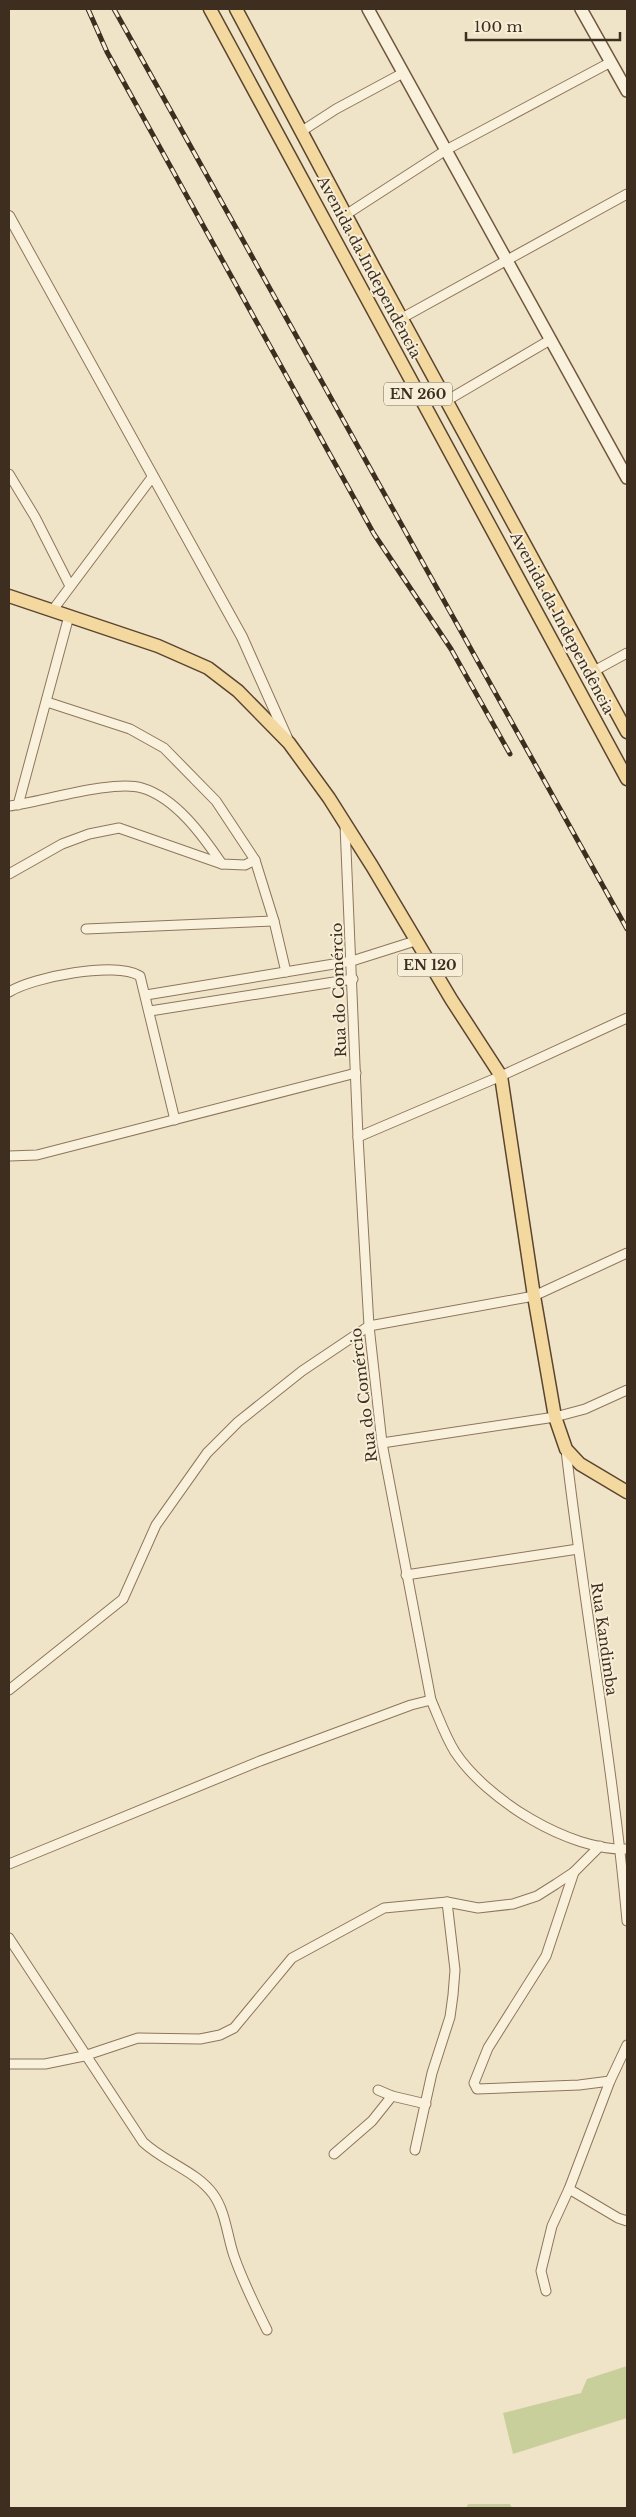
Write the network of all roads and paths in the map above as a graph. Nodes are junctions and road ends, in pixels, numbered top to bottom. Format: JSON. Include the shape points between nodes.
{"nodes":[{"id":1,"x":210,"y":9,"type":"edge"},
{"id":2,"x":236,"y":9,"type":"edge"},
{"id":3,"x":368,"y":9,"type":"edge"},
{"id":4,"x":581,"y":9,"type":"edge"},
{"id":5,"x":252,"y":38,"type":"junction"},
{"id":6,"x":232,"y":49,"type":"junction"},
{"id":7,"x":611,"y":62,"type":"junction"},
{"id":8,"x":403,"y":73,"type":"junction"},
{"id":9,"x":627,"y":91,"type":"edge"},
{"id":10,"x":302,"y":131,"type":"junction"},
{"id":11,"x":446,"y":150,"type":"junction"},
{"id":12,"x":627,"y":194,"type":"edge"},
{"id":13,"x":347,"y":214,"type":"junction"},
{"id":14,"x":9,"y":216,"type":"edge"},
{"id":15,"x":506,"y":260,"type":"junction"},
{"id":16,"x":373,"y":266,"type":"junction"},
{"id":17,"x":354,"y":277,"type":"junction"},
{"id":18,"x":402,"y":318,"type":"junction"},
{"id":19,"x":550,"y":340,"type":"junction"},
{"id":20,"x":446,"y":401,"type":"junction"},
{"id":21,"x":9,"y":474,"type":"edge"},
{"id":22,"x":153,"y":476,"type":"junction"},
{"id":23,"x":627,"y":478,"type":"edge"},
{"id":24,"x":523,"y":543,"type":"junction"},
{"id":25,"x":506,"y":554,"type":"junction"},
{"id":26,"x":70,"y":586,"type":"junction"},
{"id":27,"x":9,"y":596,"type":"edge"},
{"id":28,"x":52,"y":611,"type":"junction"},
{"id":29,"x":69,"y":616,"type":"junction"},
{"id":30,"x":627,"y":653,"type":"edge"},
{"id":31,"x":594,"y":671,"type":"junction"},
{"id":32,"x":47,"y":702,"type":"junction"},
{"id":33,"x":627,"y":732,"type":"edge"},
{"id":34,"x":289,"y":743,"type":"junction"},
{"id":35,"x":627,"y":778,"type":"edge"},
{"id":36,"x":13,"y":806,"type":"edge"},
{"id":37,"x":345,"y":822,"type":"junction"},
{"id":38,"x":255,"y":860,"type":"junction"},
{"id":39,"x":222,"y":864,"type":"junction"},
{"id":40,"x":9,"y":874,"type":"edge"},
{"id":41,"x":274,"y":921,"type":"junction"},
{"id":42,"x":86,"y":929,"type":"dead end"},
{"id":43,"x":415,"y":941,"type":"junction"},
{"id":44,"x":352,"y":961,"type":"junction"},
{"id":45,"x":286,"y":972,"type":"junction"},
{"id":46,"x":353,"y":979,"type":"junction"},
{"id":47,"x":9,"y":992,"type":"edge"},
{"id":48,"x":146,"y":995,"type":"junction"},
{"id":49,"x":150,"y":1011,"type":"junction"},
{"id":50,"x":627,"y":1018,"type":"edge"},
{"id":51,"x":356,"y":1073,"type":"junction"},
{"id":52,"x":501,"y":1076,"type":"junction"},
{"id":53,"x":175,"y":1120,"type":"junction"},
{"id":54,"x":358,"y":1137,"type":"junction"},
{"id":55,"x":9,"y":1156,"type":"edge"},
{"id":56,"x":627,"y":1253,"type":"edge"},
{"id":57,"x":534,"y":1296,"type":"junction"},
{"id":58,"x":369,"y":1326,"type":"junction"},
{"id":59,"x":627,"y":1390,"type":"edge"},
{"id":60,"x":555,"y":1417,"type":"junction"},
{"id":61,"x":382,"y":1442,"type":"junction"},
{"id":62,"x":566,"y":1449,"type":"junction"},
{"id":63,"x":627,"y":1492,"type":"edge"},
{"id":64,"x":578,"y":1550,"type":"junction"},
{"id":65,"x":406,"y":1575,"type":"junction"},
{"id":66,"x":9,"y":1690,"type":"edge"},
{"id":67,"x":431,"y":1700,"type":"junction"},
{"id":68,"x":600,"y":1846,"type":"junction"},
{"id":69,"x":624,"y":1849,"type":"edge"},
{"id":70,"x":9,"y":1864,"type":"edge"},
{"id":71,"x":574,"y":1872,"type":"junction"},
{"id":72,"x":447,"y":1902,"type":"junction"},
{"id":73,"x":627,"y":1921,"type":"edge"},
{"id":74,"x":9,"y":1938,"type":"edge"},
{"id":75,"x":627,"y":2045,"type":"edge"},
{"id":76,"x":84,"y":2056,"type":"junction"},
{"id":77,"x":9,"y":2064,"type":"edge"},
{"id":78,"x":610,"y":2081,"type":"junction"},
{"id":79,"x":378,"y":2090,"type":"dead end"},
{"id":80,"x":392,"y":2096,"type":"junction"},
{"id":81,"x":426,"y":2104,"type":"junction"},
{"id":82,"x":415,"y":2150,"type":"dead end"},
{"id":83,"x":334,"y":2154,"type":"dead end"},
{"id":84,"x":569,"y":2189,"type":"junction"},
{"id":85,"x":627,"y":2221,"type":"edge"},
{"id":86,"x":546,"y":2291,"type":"dead end"},
{"id":87,"x":267,"y":2330,"type":"dead end"}],
"edges":[{"from":1,"to":6,"type":"main road","name":"Avenida da Independência","number":"EN 260"},
{"from":2,"to":5,"type":"main road","name":"Avenida da Independência","number":"EN 260"},
{"from":3,"to":8,"type":"main road"},
{"from":4,"to":7,"type":"main road"},
{"from":5,"to":6,"type":"main road"},
{"from":5,"to":10,"type":"main road","name":"Avenida da Independência","number":"EN 260"},
{"from":6,"to":17,"type":"main road","name":"Avenida da Independência","number":"EN 260"},
{"from":7,"to":9,"type":"main road"},
{"from":7,"to":11,"type":"street"},
{"from":8,"to":10,"type":"street"},
{"from":8,"to":11,"type":"main road"},
{"from":10,"to":13,"type":"main road","name":"Avenida da Independência","number":"EN 260"},
{"from":11,"to":13,"type":"street"},
{"from":11,"to":15,"type":"main road"},
{"from":12,"to":15,"type":"street"},
{"from":13,"to":16,"type":"main road","name":"Avenida da Independência","number":"EN 260"},
{"from":14,"to":22,"type":"street"},
{"from":15,"to":18,"type":"street"},
{"from":15,"to":19,"type":"main road"},
{"from":16,"to":17,"type":"main road"},
{"from":16,"to":18,"type":"main road","name":"Avenida da Independência","number":"EN 260"},
{"from":17,"to":25,"type":"main road","name":"Avenida da Independência","number":"EN 260"},
{"from":18,"to":20,"type":"main road","name":"Avenida da Independência","number":"EN 260"},
{"from":19,"to":20,"type":"street"},
{"from":19,"to":23,"type":"main road"},
{"from":20,"to":24,"type":"main road","name":"Avenida da Independência","number":"EN 260"},
{"from":21,"to":26,"type":"street"},
{"from":22,"to":26,"type":"street"},
{"from":22,"to":34,"type":"street","via":[[242,637]]},
{"from":24,"to":25,"type":"main road"},
{"from":24,"to":31,"type":"main road","name":"Avenida da Independência","number":"EN 260"},
{"from":25,"to":35,"type":"main road","name":"Avenida da Independência","number":"EN 260"},
{"from":26,"to":28,"type":"street"},
{"from":27,"to":28,"type":"main road","number":"EN 120"},
{"from":28,"to":29,"type":"main road","number":"EN 120"},
{"from":29,"to":32,"type":"street"},
{"from":29,"to":34,"type":"main road","number":"EN 120","via":[[158,646],[208,668],[238,691]]},
{"from":30,"to":31,"type":"street"},
{"from":31,"to":33,"type":"main road","name":"Avenida da Independência","number":"EN 260"},
{"from":32,"to":36,"type":"street"},
{"from":32,"to":38,"type":"street","via":[[130,729],[164,748],[216,801]]},
{"from":34,"to":37,"type":"main road","number":"EN 120"},
{"from":36,"to":39,"type":"street","via":[[119,786],[141,787],[168,802],[205,838]]},
{"from":37,"to":43,"type":"main road","number":"EN 120"},
{"from":37,"to":44,"type":"street","name":"Rua do Comércio"},
{"from":38,"to":39,"type":"street","via":[[244,865]]},
{"from":38,"to":41,"type":"street"},
{"from":39,"to":40,"type":"street","via":[[119,828],[88,834],[62,844]]},
{"from":41,"to":42,"type":"street"},
{"from":41,"to":45,"type":"street"},
{"from":43,"to":44,"type":"street"},
{"from":43,"to":52,"type":"main road","number":"EN 120"},
{"from":44,"to":45,"type":"street"},
{"from":44,"to":46,"type":"street","name":"Rua do Comércio"},
{"from":45,"to":48,"type":"street"},
{"from":46,"to":49,"type":"street"},
{"from":46,"to":51,"type":"street","name":"Rua do Comércio"},
{"from":47,"to":48,"type":"street","via":[[49,976],[125,971],[140,976]]},
{"from":48,"to":49,"type":"street"},
{"from":49,"to":53,"type":"street"},
{"from":50,"to":52,"type":"street"},
{"from":51,"to":53,"type":"street"},
{"from":51,"to":54,"type":"street","name":"Rua do Comércio"},
{"from":52,"to":54,"type":"street"},
{"from":52,"to":57,"type":"main road","number":"EN 120"},
{"from":53,"to":55,"type":"street","via":[[37,1155]]},
{"from":54,"to":58,"type":"street","name":"Rua do Comércio"},
{"from":56,"to":57,"type":"street"},
{"from":57,"to":58,"type":"street"},
{"from":57,"to":60,"type":"main road","number":"EN 120"},
{"from":58,"to":61,"type":"street","name":"Rua do Comércio"},
{"from":58,"to":66,"type":"street","via":[[302,1370],[238,1422],[207,1453],[156,1525],[123,1599]]},
{"from":59,"to":60,"type":"street","via":[[585,1409]]},
{"from":60,"to":61,"type":"street"},
{"from":60,"to":62,"type":"main road","number":"EN 120"},
{"from":61,"to":65,"type":"street","name":"Rua do Comércio"},
{"from":62,"to":63,"type":"main road","number":"EN 120","via":[[580,1464]]},
{"from":62,"to":64,"type":"street","name":"Rua Kandimba"},
{"from":64,"to":65,"type":"street"},
{"from":64,"to":69,"type":"street","name":"Rua Kandimba"},
{"from":65,"to":67,"type":"street","name":"Rua do Comércio"},
{"from":67,"to":68,"type":"street","name":"Rua do Comércio","via":[[456,1753],[494,1794],[546,1827]]},
{"from":67,"to":70,"type":"street","via":[[260,1761]]},
{"from":68,"to":69,"type":"street","name":"Rua do Comércio"},
{"from":68,"to":71,"type":"street"},
{"from":69,"to":73,"type":"street","name":"Rua Kandimba"},
{"from":71,"to":72,"type":"street","via":[[537,1896],[513,1904],[478,1908]]},
{"from":71,"to":78,"type":"street","via":[[546,1956],[488,2048],[474,2083],[477,2089]]},
{"from":72,"to":76,"type":"street","via":[[384,1908],[306,1949],[292,1958],[234,2028],[220,2035],[200,2039],[138,2038]]},
{"from":72,"to":81,"type":"street","via":[[455,1970],[453,1995]]},
{"from":74,"to":76,"type":"street"},
{"from":75,"to":78,"type":"street"},
{"from":76,"to":77,"type":"street","via":[[45,2064]]},
{"from":76,"to":87,"type":"street","via":[[142,2142],[156,2155],[200,2180],[214,2194],[240,2275]]},
{"from":78,"to":84,"type":"street"},
{"from":79,"to":80,"type":"street"},
{"from":80,"to":81,"type":"street"},
{"from":80,"to":83,"type":"street","via":[[372,2121]]},
{"from":81,"to":82,"type":"street"},
{"from":84,"to":85,"type":"street"},
{"from":84,"to":86,"type":"street","via":[[552,2226],[541,2271]]}]}
